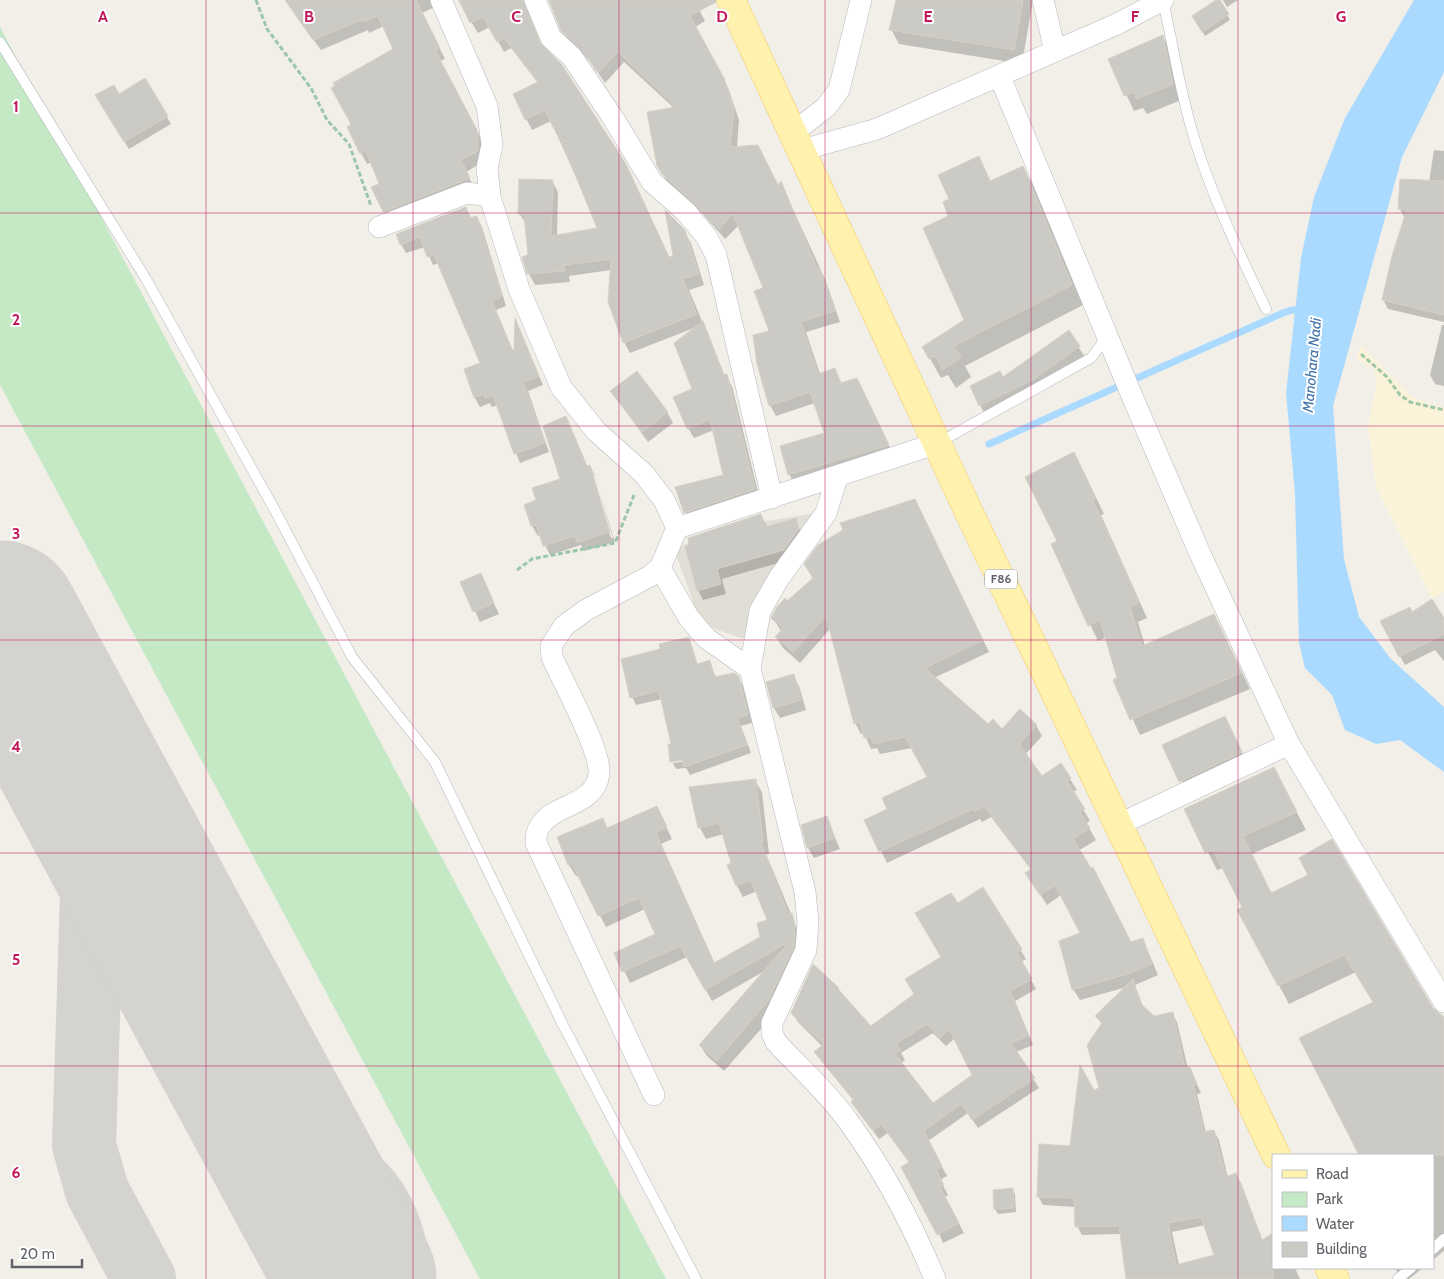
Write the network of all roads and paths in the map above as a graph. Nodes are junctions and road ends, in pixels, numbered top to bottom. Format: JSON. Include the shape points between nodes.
{"nodes":[{"id":1,"x":256,"y":0,"type":"edge"},
{"id":2,"x":441,"y":0,"type":"edge"},
{"id":3,"x":535,"y":0,"type":"edge"},
{"id":4,"x":731,"y":0,"type":"edge"},
{"id":5,"x":861,"y":0,"type":"edge"},
{"id":6,"x":1044,"y":0,"type":"edge"},
{"id":7,"x":1163,"y":1,"type":"edge"},
{"id":8,"x":0,"y":42,"type":"edge"},
{"id":9,"x":1055,"y":51,"type":"junction"},
{"id":10,"x":1000,"y":77,"type":"junction"},
{"id":11,"x":798,"y":141,"type":"junction"},
{"id":12,"x":490,"y":196,"type":"junction"},
{"id":13,"x":379,"y":227,"type":"joint"},
{"id":14,"x":1266,"y":309,"type":"dead end"},
{"id":15,"x":1110,"y":345,"type":"junction"},
{"id":16,"x":1362,"y":354,"type":"dead end"},
{"id":17,"x":1444,"y":410,"type":"edge"},
{"id":18,"x":938,"y":443,"type":"junction"},
{"id":19,"x":644,"y":474,"type":"junction"},
{"id":20,"x":838,"y":478,"type":"junction"},
{"id":21,"x":772,"y":498,"type":"junction"},
{"id":22,"x":677,"y":528,"type":"junction"},
{"id":23,"x":660,"y":568,"type":"junction"},
{"id":24,"x":517,"y":570,"type":"dead end"},
{"id":25,"x":750,"y":668,"type":"junction"},
{"id":26,"x":1289,"y":744,"type":"junction"},
{"id":27,"x":1120,"y":824,"type":"junction"},
{"id":28,"x":1444,"y":1002,"type":"edge"},
{"id":29,"x":654,"y":1095,"type":"dead end"},
{"id":30,"x":1276,"y":1154,"type":"edge"},
{"id":31,"x":1444,"y":1239,"type":"edge"},
{"id":32,"x":1434,"y":1248,"type":"edge"},
{"id":33,"x":1410,"y":1269,"type":"edge"},
{"id":34,"x":696,"y":1279,"type":"edge"},
{"id":35,"x":935,"y":1279,"type":"edge"},
{"id":36,"x":1398,"y":1279,"type":"edge"}],
"edges":[{"from":1,"to":13,"type":"path","via":[[267,29],[311,88],[328,120],[349,144]]},
{"from":2,"to":12,"type":"street","via":[[487,106],[492,145],[487,168]]},
{"from":3,"to":21,"type":"street","via":[[552,38],[572,57],[652,182],[686,212],[706,236],[716,255]]},
{"from":4,"to":11,"type":"main road","number":"F86"},
{"from":5,"to":11,"type":"street","via":[[839,90]]},
{"from":6,"to":9,"type":"street"},
{"from":7,"to":9,"type":"street"},
{"from":7,"to":14,"type":"lane","via":[[1193,133],[1204,167]]},
{"from":8,"to":34,"type":"lane","via":[[146,279],[277,514],[352,657],[435,762],[563,1025]]},
{"from":9,"to":10,"type":"street"},
{"from":10,"to":11,"type":"street","via":[[878,129]]},
{"from":10,"to":15,"type":"street"},
{"from":11,"to":18,"type":"main road","number":"F86"},
{"from":12,"to":13,"type":"street","via":[[467,193]]},
{"from":12,"to":19,"type":"street","via":[[519,289],[561,386],[596,431]]},
{"from":15,"to":18,"type":"lane"},
{"from":15,"to":26,"type":"street","via":[[1201,556]]},
{"from":16,"to":17,"type":"path","via":[[1410,402]]},
{"from":18,"to":20,"type":"street"},
{"from":18,"to":27,"type":"main road","number":"F86"},
{"from":19,"to":22,"type":"street","via":[[664,500]]},
{"from":19,"to":24,"type":"path","via":[[615,543],[532,559]]},
{"from":20,"to":21,"type":"street"},
{"from":20,"to":25,"type":"street","via":[[826,513],[779,578],[760,611]]},
{"from":21,"to":22,"type":"street"},
{"from":22,"to":23,"type":"street"},
{"from":23,"to":25,"type":"street","via":[[689,618],[706,638]]},
{"from":23,"to":29,"type":"street","via":[[586,610],[564,626],[551,646],[552,657],[596,753],[600,773],[596,787],[582,800],[546,819],[538,829],[536,843]]},
{"from":25,"to":35,"type":"street","via":[[805,892],[808,922],[806,950],[772,1023],[772,1033],[776,1042],[847,1120],[878,1164]]},
{"from":26,"to":27,"type":"street"},
{"from":26,"to":28,"type":"street"},
{"from":27,"to":30,"type":"main road","number":"F86"},
{"from":31,"to":32,"type":"lane"},
{"from":33,"to":36,"type":"lane"}]}
